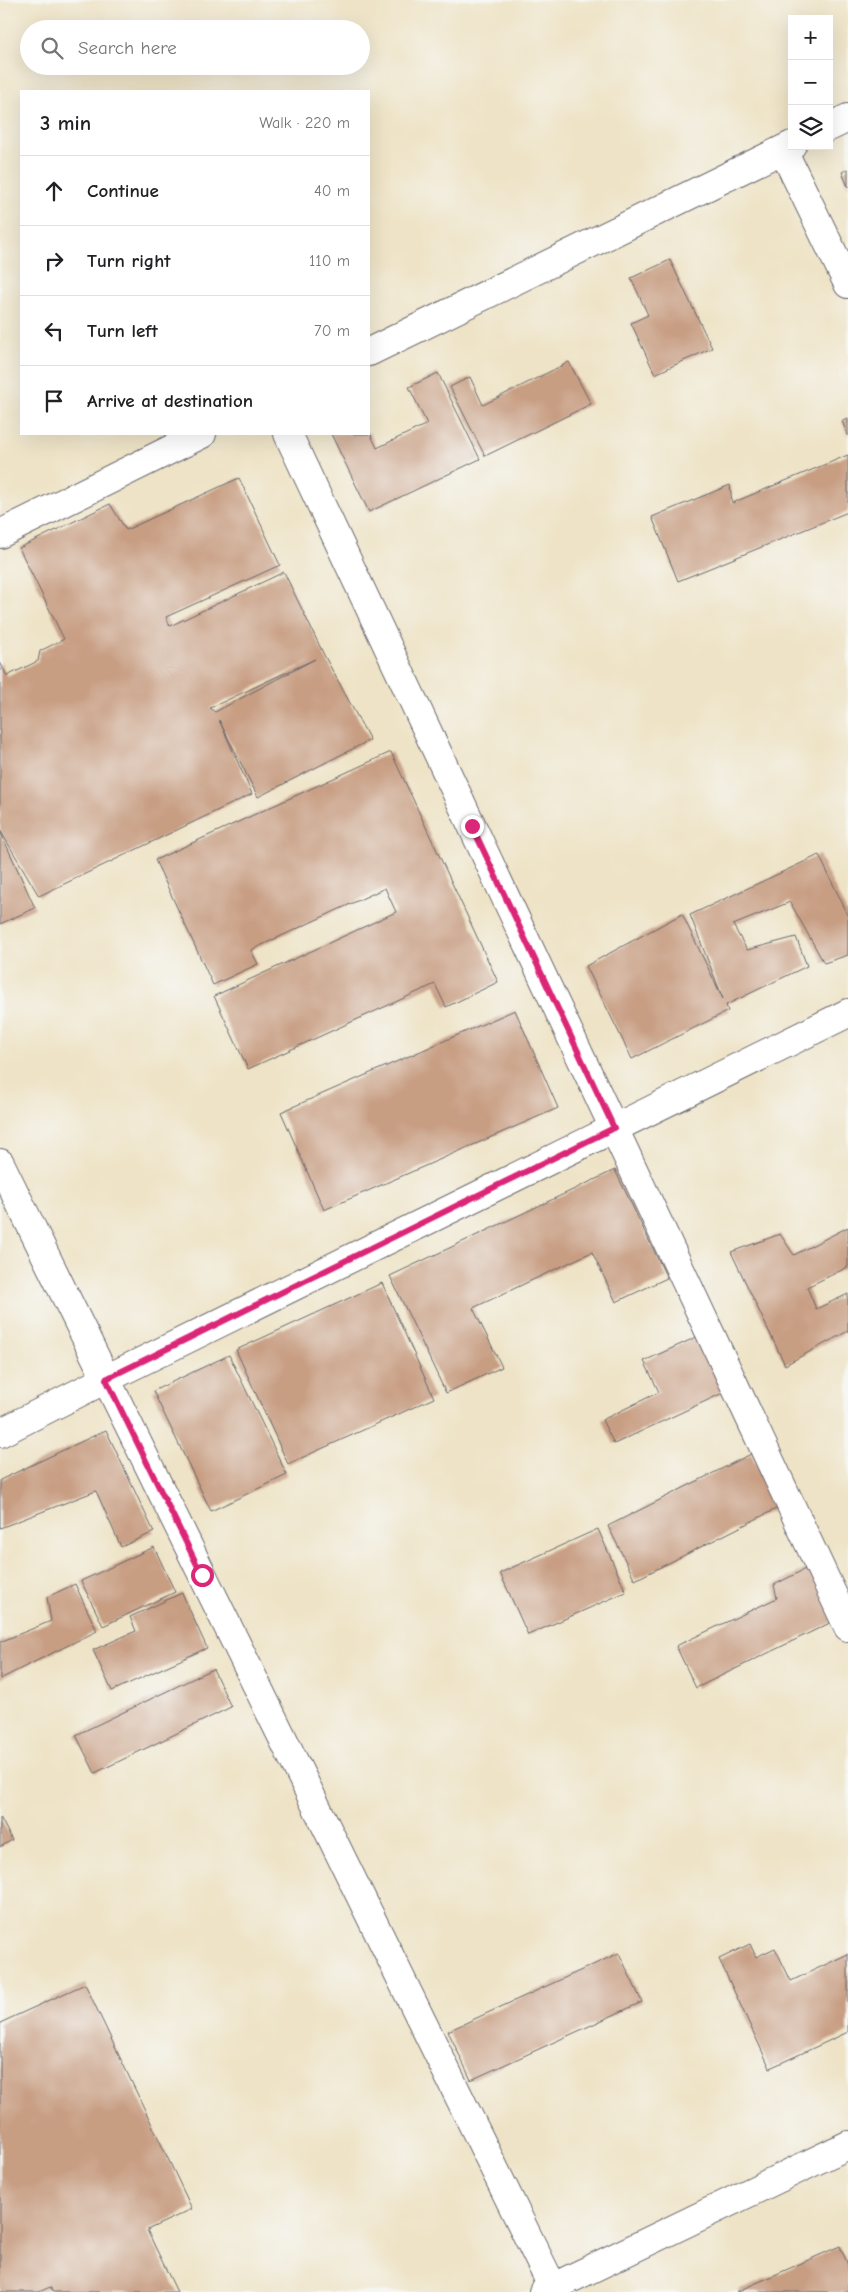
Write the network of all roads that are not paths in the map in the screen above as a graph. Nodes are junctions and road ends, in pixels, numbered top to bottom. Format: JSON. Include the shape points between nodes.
{"nodes":[{"id":1,"x":848,"y":118,"type":"edge"},
{"id":2,"x":833,"y":125,"type":"edge"},
{"id":3,"x":787,"y":147,"type":"edge"},
{"id":4,"x":848,"y":284,"type":"edge"},
{"id":5,"x":370,"y":352,"type":"edge"},
{"id":6,"x":200,"y":435,"type":"edge"},
{"id":7,"x":288,"y":435,"type":"edge"},
{"id":8,"x":0,"y":534,"type":"edge"},
{"id":9,"x":848,"y":1013,"type":"edge"},
{"id":10,"x":614,"y":1128,"type":"junction"},
{"id":11,"x":0,"y":1163,"type":"edge"},
{"id":12,"x":106,"y":1379,"type":"junction"},
{"id":13,"x":0,"y":1433,"type":"edge"},
{"id":14,"x":848,"y":1627,"type":"edge"},
{"id":15,"x":848,"y":2145,"type":"edge"},
{"id":16,"x":550,"y":2290,"type":"edge"}],
"edges":[{"from":1,"to":2,"type":"street"},
{"from":3,"to":4,"type":"street"},
{"from":3,"to":5,"type":"street"},
{"from":6,"to":8,"type":"street"},
{"from":7,"to":10,"type":"street"},
{"from":9,"to":10,"type":"street"},
{"from":10,"to":12,"type":"street"},
{"from":10,"to":14,"type":"street"},
{"from":11,"to":12,"type":"street"},
{"from":12,"to":13,"type":"street"},
{"from":12,"to":16,"type":"street"},
{"from":15,"to":16,"type":"street"}]}
